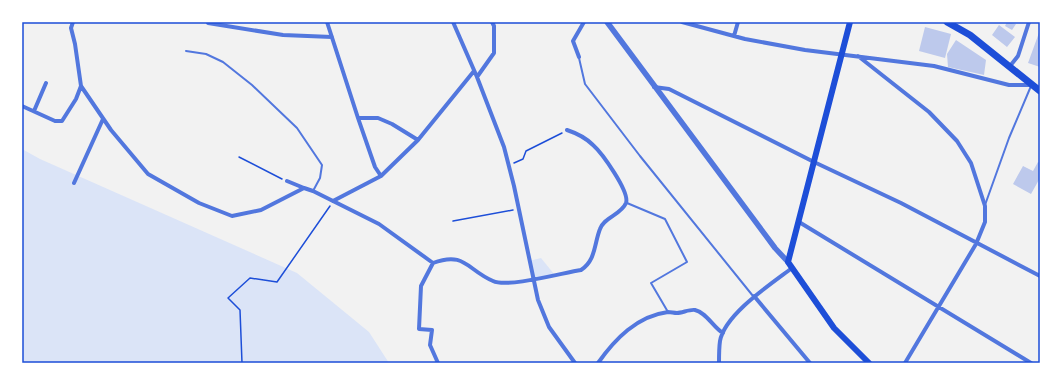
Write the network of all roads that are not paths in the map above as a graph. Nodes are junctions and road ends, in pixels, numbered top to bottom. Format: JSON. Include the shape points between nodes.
{"nodes":[{"id":1,"x":73,"y":22,"type":"edge"},
{"id":2,"x":208,"y":22,"type":"edge"},
{"id":3,"x":327,"y":22,"type":"edge"},
{"id":4,"x":453,"y":22,"type":"edge"},
{"id":5,"x":584,"y":22,"type":"edge"},
{"id":6,"x":607,"y":22,"type":"edge"},
{"id":7,"x":682,"y":22,"type":"edge"},
{"id":8,"x":738,"y":22,"type":"edge"},
{"id":9,"x":850,"y":22,"type":"edge"},
{"id":10,"x":947,"y":22,"type":"edge"},
{"id":11,"x":1029,"y":22,"type":"edge"},
{"id":12,"x":493,"y":23,"type":"edge"},
{"id":13,"x":734,"y":36,"type":"junction"},
{"id":14,"x":332,"y":37,"type":"junction"},
{"id":15,"x":186,"y":50,"type":"dead end"},
{"id":16,"x":842,"y":53,"type":"junction"},
{"id":17,"x":579,"y":56,"type":"joint"},
{"id":18,"x":858,"y":56,"type":"junction"},
{"id":19,"x":1010,"y":66,"type":"junction"},
{"id":20,"x":474,"y":71,"type":"junction"},
{"id":21,"x":477,"y":77,"type":"junction"},
{"id":22,"x":46,"y":83,"type":"dead end"},
{"id":23,"x":1032,"y":85,"type":"junction"},
{"id":24,"x":81,"y":86,"type":"junction"},
{"id":25,"x":654,"y":87,"type":"junction"},
{"id":26,"x":1040,"y":91,"type":"edge"},
{"id":27,"x":22,"y":106,"type":"edge"},
{"id":28,"x":34,"y":111,"type":"junction"},
{"id":29,"x":358,"y":118,"type":"junction"},
{"id":30,"x":103,"y":119,"type":"junction"},
{"id":31,"x":567,"y":130,"type":"road end"},
{"id":32,"x":418,"y":140,"type":"junction"},
{"id":33,"x":814,"y":162,"type":"junction"},
{"id":34,"x":381,"y":176,"type":"junction"},
{"id":35,"x":287,"y":181,"type":"road end"},
{"id":36,"x":74,"y":183,"type":"dead end"},
{"id":37,"x":304,"y":188,"type":"junction"},
{"id":38,"x":313,"y":191,"type":"junction"},
{"id":39,"x":333,"y":201,"type":"junction"},
{"id":40,"x":626,"y":203,"type":"junction"},
{"id":41,"x":985,"y":206,"type":"junction"},
{"id":42,"x":799,"y":222,"type":"junction"},
{"id":43,"x":976,"y":244,"type":"junction"},
{"id":44,"x":788,"y":262,"type":"junction"},
{"id":45,"x":433,"y":263,"type":"junction"},
{"id":46,"x":792,"y":268,"type":"junction"},
{"id":47,"x":1040,"y":276,"type":"edge"},
{"id":48,"x":533,"y":279,"type":"junction"},
{"id":49,"x":754,"y":296,"type":"junction"},
{"id":50,"x":938,"y":307,"type":"junction"},
{"id":51,"x":668,"y":312,"type":"junction"},
{"id":52,"x":723,"y":333,"type":"junction"},
{"id":53,"x":438,"y":363,"type":"edge"},
{"id":54,"x":576,"y":363,"type":"edge"},
{"id":55,"x":598,"y":363,"type":"edge"},
{"id":56,"x":719,"y":363,"type":"edge"},
{"id":57,"x":810,"y":363,"type":"edge"},
{"id":58,"x":869,"y":363,"type":"edge"},
{"id":59,"x":905,"y":363,"type":"edge"},
{"id":60,"x":1031,"y":363,"type":"edge"}],
"edges":[{"from":1,"to":24,"type":"street","via":[[71,28]]},
{"from":2,"to":14,"type":"street","via":[[264,33]]},
{"from":3,"to":14,"type":"street"},
{"from":4,"to":20,"type":"street"},
{"from":5,"to":17,"type":"street","via":[[573,41]]},
{"from":6,"to":25,"type":"street"},
{"from":7,"to":13,"type":"street"},
{"from":8,"to":13,"type":"street"},
{"from":9,"to":16,"type":"main road"},
{"from":10,"to":19,"type":"main road","via":[[970,35]]},
{"from":11,"to":19,"type":"street","via":[[1018,56]]},
{"from":12,"to":21,"type":"street","via":[[494,53]]},
{"from":13,"to":16,"type":"street","via":[[805,50]]},
{"from":14,"to":29,"type":"street"},
{"from":15,"to":38,"type":"lane","via":[[206,54],[223,62],[252,85],[297,128],[322,165],[320,178]]},
{"from":16,"to":18,"type":"street"},
{"from":16,"to":33,"type":"main road"},
{"from":17,"to":49,"type":"lane","via":[[585,84]]},
{"from":18,"to":23,"type":"street","via":[[934,66],[1009,85]]},
{"from":18,"to":41,"type":"street","via":[[930,112],[957,141],[971,163]]},
{"from":19,"to":23,"type":"main road"},
{"from":20,"to":21,"type":"street"},
{"from":20,"to":32,"type":"street"},
{"from":21,"to":48,"type":"street","via":[[504,147]]},
{"from":22,"to":28,"type":"street"},
{"from":23,"to":26,"type":"main road"},
{"from":23,"to":41,"type":"lane","via":[[1009,138]]},
{"from":24,"to":28,"type":"street","via":[[62,121],[55,121]]},
{"from":24,"to":30,"type":"street"},
{"from":25,"to":33,"type":"street","via":[[669,89]]},
{"from":25,"to":44,"type":"street"},
{"from":27,"to":28,"type":"street"},
{"from":29,"to":32,"type":"street","via":[[378,118]]},
{"from":29,"to":34,"type":"street"},
{"from":30,"to":36,"type":"street"},
{"from":30,"to":37,"type":"street","via":[[148,174],[199,203],[232,216],[261,210]]},
{"from":31,"to":40,"type":"street","via":[[592,144],[605,158],[626,195]]},
{"from":32,"to":34,"type":"street"},
{"from":33,"to":42,"type":"main road"},
{"from":33,"to":43,"type":"street","via":[[901,203]]},
{"from":34,"to":39,"type":"street"},
{"from":35,"to":37,"type":"street"},
{"from":37,"to":38,"type":"street"},
{"from":38,"to":39,"type":"street"},
{"from":39,"to":45,"type":"street","via":[[380,224]]},
{"from":40,"to":48,"type":"street","via":[[600,229],[588,266],[581,270]]},
{"from":40,"to":51,"type":"lane","via":[[665,219],[687,262],[651,283]]},
{"from":41,"to":43,"type":"street","via":[[985,222]]},
{"from":42,"to":44,"type":"main road"},
{"from":42,"to":50,"type":"street"},
{"from":43,"to":47,"type":"street"},
{"from":43,"to":50,"type":"street"},
{"from":44,"to":46,"type":"main road"},
{"from":45,"to":48,"type":"street","via":[[445,258],[456,258],[494,282]]},
{"from":45,"to":53,"type":"street","via":[[421,286],[419,329],[432,330],[430,345]]},
{"from":46,"to":49,"type":"street"},
{"from":46,"to":58,"type":"main road","via":[[834,328]]},
{"from":48,"to":54,"type":"street","via":[[538,300],[549,326]]},
{"from":49,"to":52,"type":"street","via":[[728,322]]},
{"from":49,"to":57,"type":"street"},
{"from":50,"to":59,"type":"street"},
{"from":50,"to":60,"type":"street"},
{"from":51,"to":52,"type":"street","via":[[694,309]]},
{"from":51,"to":55,"type":"street","via":[[642,320],[629,329],[611,345]]},
{"from":52,"to":56,"type":"street"}]}
